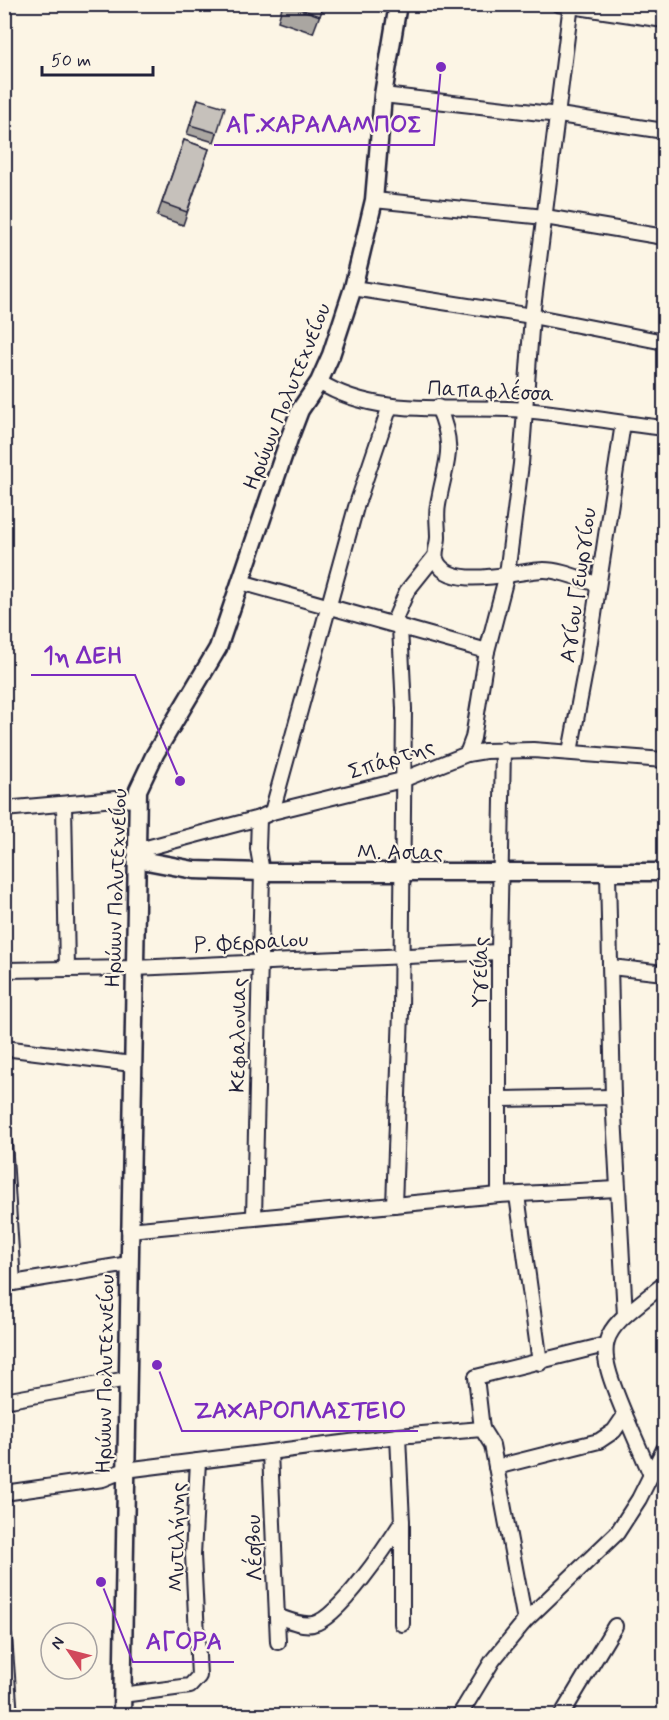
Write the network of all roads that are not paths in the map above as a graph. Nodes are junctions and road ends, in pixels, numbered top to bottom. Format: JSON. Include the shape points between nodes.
{"nodes":[{"id":1,"x":398,"y":4,"type":"edge"},
{"id":2,"x":567,"y":5,"type":"edge"},
{"id":3,"x":664,"y":20,"type":"edge"},
{"id":4,"x":383,"y":95,"type":"junction"},
{"id":5,"x":559,"y":115,"type":"junction"},
{"id":6,"x":664,"y":131,"type":"edge"},
{"id":7,"x":374,"y":200,"type":"junction"},
{"id":8,"x":545,"y":217,"type":"junction"},
{"id":9,"x":664,"y":237,"type":"edge"},
{"id":10,"x":353,"y":288,"type":"junction"},
{"id":11,"x":532,"y":316,"type":"junction"},
{"id":12,"x":664,"y":342,"type":"edge"},
{"id":13,"x":319,"y":382,"type":"junction"},
{"id":14,"x":390,"y":406,"type":"junction"},
{"id":15,"x":438,"y":407,"type":"junction"},
{"id":16,"x":524,"y":410,"type":"junction"},
{"id":17,"x":623,"y":423,"type":"junction"},
{"id":18,"x":664,"y":428,"type":"edge"},
{"id":19,"x":435,"y":556,"type":"junction"},
{"id":20,"x":507,"y":574,"type":"junction"},
{"id":21,"x":241,"y":582,"type":"junction"},
{"id":22,"x":597,"y":584,"type":"junction"},
{"id":23,"x":329,"y":607,"type":"junction"},
{"id":24,"x":399,"y":627,"type":"junction"},
{"id":25,"x":487,"y":651,"type":"junction"},
{"id":26,"x":503,"y":749,"type":"junction"},
{"id":27,"x":570,"y":752,"type":"junction"},
{"id":28,"x":467,"y":754,"type":"junction"},
{"id":29,"x":664,"y":760,"type":"edge"},
{"id":30,"x":402,"y":780,"type":"junction"},
{"id":31,"x":136,"y":800,"type":"junction"},
{"id":32,"x":64,"y":805,"type":"junction"},
{"id":33,"x":4,"y":809,"type":"edge"},
{"id":34,"x":265,"y":815,"type":"junction"},
{"id":35,"x":136,"y":855,"type":"junction"},
{"id":36,"x":262,"y":872,"type":"junction"},
{"id":37,"x":664,"y":872,"type":"edge"},
{"id":38,"x":502,"y":873,"type":"junction"},
{"id":39,"x":401,"y":874,"type":"junction"},
{"id":40,"x":608,"y":874,"type":"junction"},
{"id":41,"x":499,"y":952,"type":"junction"},
{"id":42,"x":400,"y":956,"type":"junction"},
{"id":43,"x":260,"y":961,"type":"junction"},
{"id":44,"x":134,"y":968,"type":"junction"},
{"id":45,"x":611,"y":968,"type":"junction"},
{"id":46,"x":67,"y":969,"type":"junction"},
{"id":47,"x":4,"y":970,"type":"edge"},
{"id":48,"x":664,"y":973,"type":"edge"},
{"id":49,"x":4,"y":1048,"type":"edge"},
{"id":50,"x":132,"y":1064,"type":"junction"},
{"id":51,"x":613,"y":1097,"type":"junction"},
{"id":52,"x":500,"y":1099,"type":"junction"},
{"id":53,"x":4,"y":1141,"type":"edge"},
{"id":54,"x":617,"y":1189,"type":"junction"},
{"id":55,"x":499,"y":1195,"type":"junction"},
{"id":56,"x":517,"y":1195,"type":"junction"},
{"id":57,"x":394,"y":1205,"type":"junction"},
{"id":58,"x":254,"y":1217,"type":"junction"},
{"id":59,"x":129,"y":1230,"type":"junction"},
{"id":60,"x":129,"y":1264,"type":"junction"},
{"id":61,"x":9,"y":1284,"type":"edge"},
{"id":62,"x":664,"y":1284,"type":"edge"},
{"id":63,"x":625,"y":1315,"type":"junction"},
{"id":64,"x":604,"y":1345,"type":"junction"},
{"id":65,"x":540,"y":1363,"type":"junction"},
{"id":66,"x":127,"y":1379,"type":"junction"},
{"id":67,"x":4,"y":1401,"type":"edge"},
{"id":68,"x":625,"y":1415,"type":"junction"},
{"id":69,"x":482,"y":1429,"type":"junction"},
{"id":70,"x":398,"y":1436,"type":"junction"},
{"id":71,"x":664,"y":1449,"type":"edge"},
{"id":72,"x":270,"y":1452,"type":"junction"},
{"id":73,"x":198,"y":1461,"type":"junction"},
{"id":74,"x":496,"y":1467,"type":"junction"},
{"id":75,"x":125,"y":1470,"type":"junction"},
{"id":76,"x":651,"y":1475,"type":"junction"},
{"id":77,"x":4,"y":1493,"type":"edge"},
{"id":78,"x":402,"y":1522,"type":"junction"},
{"id":79,"x":277,"y":1616,"type":"junction"},
{"id":80,"x":525,"y":1621,"type":"junction"},
{"id":81,"x":402,"y":1624,"type":"dead end"},
{"id":82,"x":615,"y":1626,"type":"dead end"},
{"id":83,"x":4,"y":1637,"type":"edge"},
{"id":84,"x":278,"y":1642,"type":"dead end"},
{"id":85,"x":122,"y":1695,"type":"junction"},
{"id":86,"x":9,"y":1716,"type":"edge"},
{"id":87,"x":122,"y":1716,"type":"edge"},
{"id":88,"x":459,"y":1716,"type":"edge"},
{"id":89,"x":561,"y":1716,"type":"edge"}],
"edges":[{"from":1,"to":4,"type":"street","name":"Ηρώων Πολυτεχνείου"},
{"from":2,"to":3,"type":"street"},
{"from":2,"to":5,"type":"street"},
{"from":4,"to":5,"type":"street"},
{"from":4,"to":7,"type":"street","name":"Ηρώων Πολυτεχνείου"},
{"from":5,"to":6,"type":"street"},
{"from":5,"to":8,"type":"street"},
{"from":7,"to":8,"type":"street"},
{"from":7,"to":10,"type":"street","name":"Ηρώων Πολυτεχνείου"},
{"from":8,"to":9,"type":"street"},
{"from":8,"to":11,"type":"street"},
{"from":10,"to":11,"type":"street"},
{"from":10,"to":13,"type":"street","name":"Ηρώων Πολυτεχνείου"},
{"from":11,"to":12,"type":"street"},
{"from":11,"to":16,"type":"street"},
{"from":13,"to":14,"type":"street","name":"Παπαφλέσσα","via":[[358,400]]},
{"from":13,"to":21,"type":"street","name":"Ηρώων Πολυτεχνείου","via":[[300,410]]},
{"from":14,"to":15,"type":"street","name":"Παπαφλέσσα"},
{"from":14,"to":23,"type":"street","name":"Κεφαλονιας","via":[[356,507]]},
{"from":15,"to":16,"type":"street","name":"Παπαφλέσσα"},
{"from":15,"to":19,"type":"street","via":[[449,439],[449,457],[437,506]]},
{"from":16,"to":17,"type":"street","name":"Παπαφλέσσα"},
{"from":16,"to":20,"type":"street"},
{"from":17,"to":18,"type":"street","name":"Παπαφλέσσα"},
{"from":17,"to":22,"type":"street","name":"Αγίου Γεωργίου"},
{"from":19,"to":20,"type":"street","via":[[446,570],[471,578],[491,579]]},
{"from":19,"to":24,"type":"street","via":[[399,606],[395,619]]},
{"from":20,"to":22,"type":"street","via":[[544,570]]},
{"from":20,"to":25,"type":"street"},
{"from":21,"to":23,"type":"street"},
{"from":21,"to":31,"type":"street","name":"Ηρώων Πολυτεχνείου","via":[[218,648],[141,779]]},
{"from":22,"to":27,"type":"street","name":"Αγίου Γεωργίου"},
{"from":23,"to":24,"type":"street"},
{"from":23,"to":34,"type":"street","name":"Κεφαλονιας"},
{"from":24,"to":25,"type":"street"},
{"from":24,"to":30,"type":"street","via":[[404,709]]},
{"from":25,"to":28,"type":"street"},
{"from":26,"to":27,"type":"street","name":"Σπάρτης"},
{"from":26,"to":28,"type":"street","name":"Σπάρτης"},
{"from":26,"to":38,"type":"street","name":"Υγείας"},
{"from":27,"to":29,"type":"street","name":"Σπάρτης"},
{"from":28,"to":30,"type":"street","name":"Σπάρτης"},
{"from":30,"to":34,"type":"street","name":"Σπάρτης"},
{"from":30,"to":39,"type":"street"},
{"from":31,"to":32,"type":"street"},
{"from":31,"to":35,"type":"street","name":"Ηρώων Πολυτεχνείου"},
{"from":32,"to":33,"type":"street"},
{"from":32,"to":46,"type":"street"},
{"from":34,"to":35,"type":"street","name":"Σπάρτης"},
{"from":34,"to":36,"type":"street","name":"Κεφαλονιας","via":[[258,849]]},
{"from":35,"to":36,"type":"street","name":"Μ. Ασιας","via":[[194,870]]},
{"from":35,"to":44,"type":"street","name":"Ηρώων Πολυτεχνείου"},
{"from":36,"to":39,"type":"street","name":"Μ. Ασιας"},
{"from":36,"to":43,"type":"street","name":"Κεφαλονιας"},
{"from":37,"to":40,"type":"street","name":"Μ. Ασιας"},
{"from":38,"to":39,"type":"street","name":"Μ. Ασιας"},
{"from":38,"to":40,"type":"street","name":"Μ. Ασιας"},
{"from":38,"to":41,"type":"street","name":"Υγείας"},
{"from":39,"to":42,"type":"street"},
{"from":40,"to":45,"type":"street"},
{"from":41,"to":42,"type":"street","name":"Ρ. Φερραιου"},
{"from":41,"to":52,"type":"street","name":"Υγείας"},
{"from":42,"to":43,"type":"street","name":"Ρ. Φερραιου"},
{"from":42,"to":57,"type":"street"},
{"from":43,"to":44,"type":"street","name":"Ρ. Φερραιου"},
{"from":43,"to":58,"type":"street","name":"Κεφαλονιας"},
{"from":44,"to":46,"type":"street","name":"Ρ. Φερραιου"},
{"from":44,"to":50,"type":"street","name":"Ηρώων Πολυτεχνείου"},
{"from":45,"to":48,"type":"street"},
{"from":45,"to":51,"type":"street"},
{"from":46,"to":47,"type":"street","name":"Ρ. Φερραιου"},
{"from":49,"to":50,"type":"street"},
{"from":50,"to":59,"type":"street","name":"Ηρώων Πολυτεχνείου"},
{"from":51,"to":52,"type":"street"},
{"from":51,"to":54,"type":"street"},
{"from":52,"to":55,"type":"street","name":"Υγείας"},
{"from":53,"to":61,"type":"street"},
{"from":54,"to":56,"type":"street"},
{"from":54,"to":63,"type":"street"},
{"from":55,"to":56,"type":"street"},
{"from":55,"to":57,"type":"street"},
{"from":56,"to":65,"type":"street"},
{"from":57,"to":58,"type":"street"},
{"from":58,"to":59,"type":"street"},
{"from":59,"to":60,"type":"street","name":"Ηρώων Πολυτεχνείου"},
{"from":60,"to":61,"type":"street"},
{"from":60,"to":66,"type":"street","name":"Ηρώων Πολυτεχνείου"},
{"from":62,"to":63,"type":"street"},
{"from":63,"to":64,"type":"street","via":[[606,1336]]},
{"from":64,"to":65,"type":"street"},
{"from":64,"to":68,"type":"street","via":[[608,1369]]},
{"from":65,"to":69,"type":"street","via":[[476,1377]]},
{"from":66,"to":67,"type":"street"},
{"from":66,"to":75,"type":"street","name":"Ηρώων Πολυτεχνείου"},
{"from":68,"to":74,"type":"street","via":[[614,1431],[600,1441]]},
{"from":68,"to":76,"type":"street"},
{"from":69,"to":70,"type":"street"},
{"from":69,"to":74,"type":"street","via":[[492,1445]]},
{"from":70,"to":72,"type":"street"},
{"from":70,"to":78,"type":"street"},
{"from":71,"to":76,"type":"street"},
{"from":72,"to":73,"type":"street"},
{"from":72,"to":79,"type":"street","name":"Λέσβου"},
{"from":73,"to":75,"type":"street"},
{"from":73,"to":85,"type":"street","name":"Μυτιλήνης","via":[[193,1555],[199,1676],[190,1686]]},
{"from":74,"to":80,"type":"street"},
{"from":75,"to":77,"type":"street","via":[[103,1479]]},
{"from":75,"to":85,"type":"street","name":"Ηρώων Πολυτεχνείου"},
{"from":76,"to":80,"type":"street","via":[[617,1533]]},
{"from":78,"to":79,"type":"street","via":[[328,1616],[314,1624]]},
{"from":78,"to":81,"type":"street"},
{"from":79,"to":84,"type":"street","name":"Λέσβου"},
{"from":80,"to":88,"type":"street","via":[[493,1660]]},
{"from":82,"to":89,"type":"street"},
{"from":83,"to":86,"type":"street"},
{"from":85,"to":87,"type":"street","name":"Ηρώων Πολυτεχνείου"}]}
